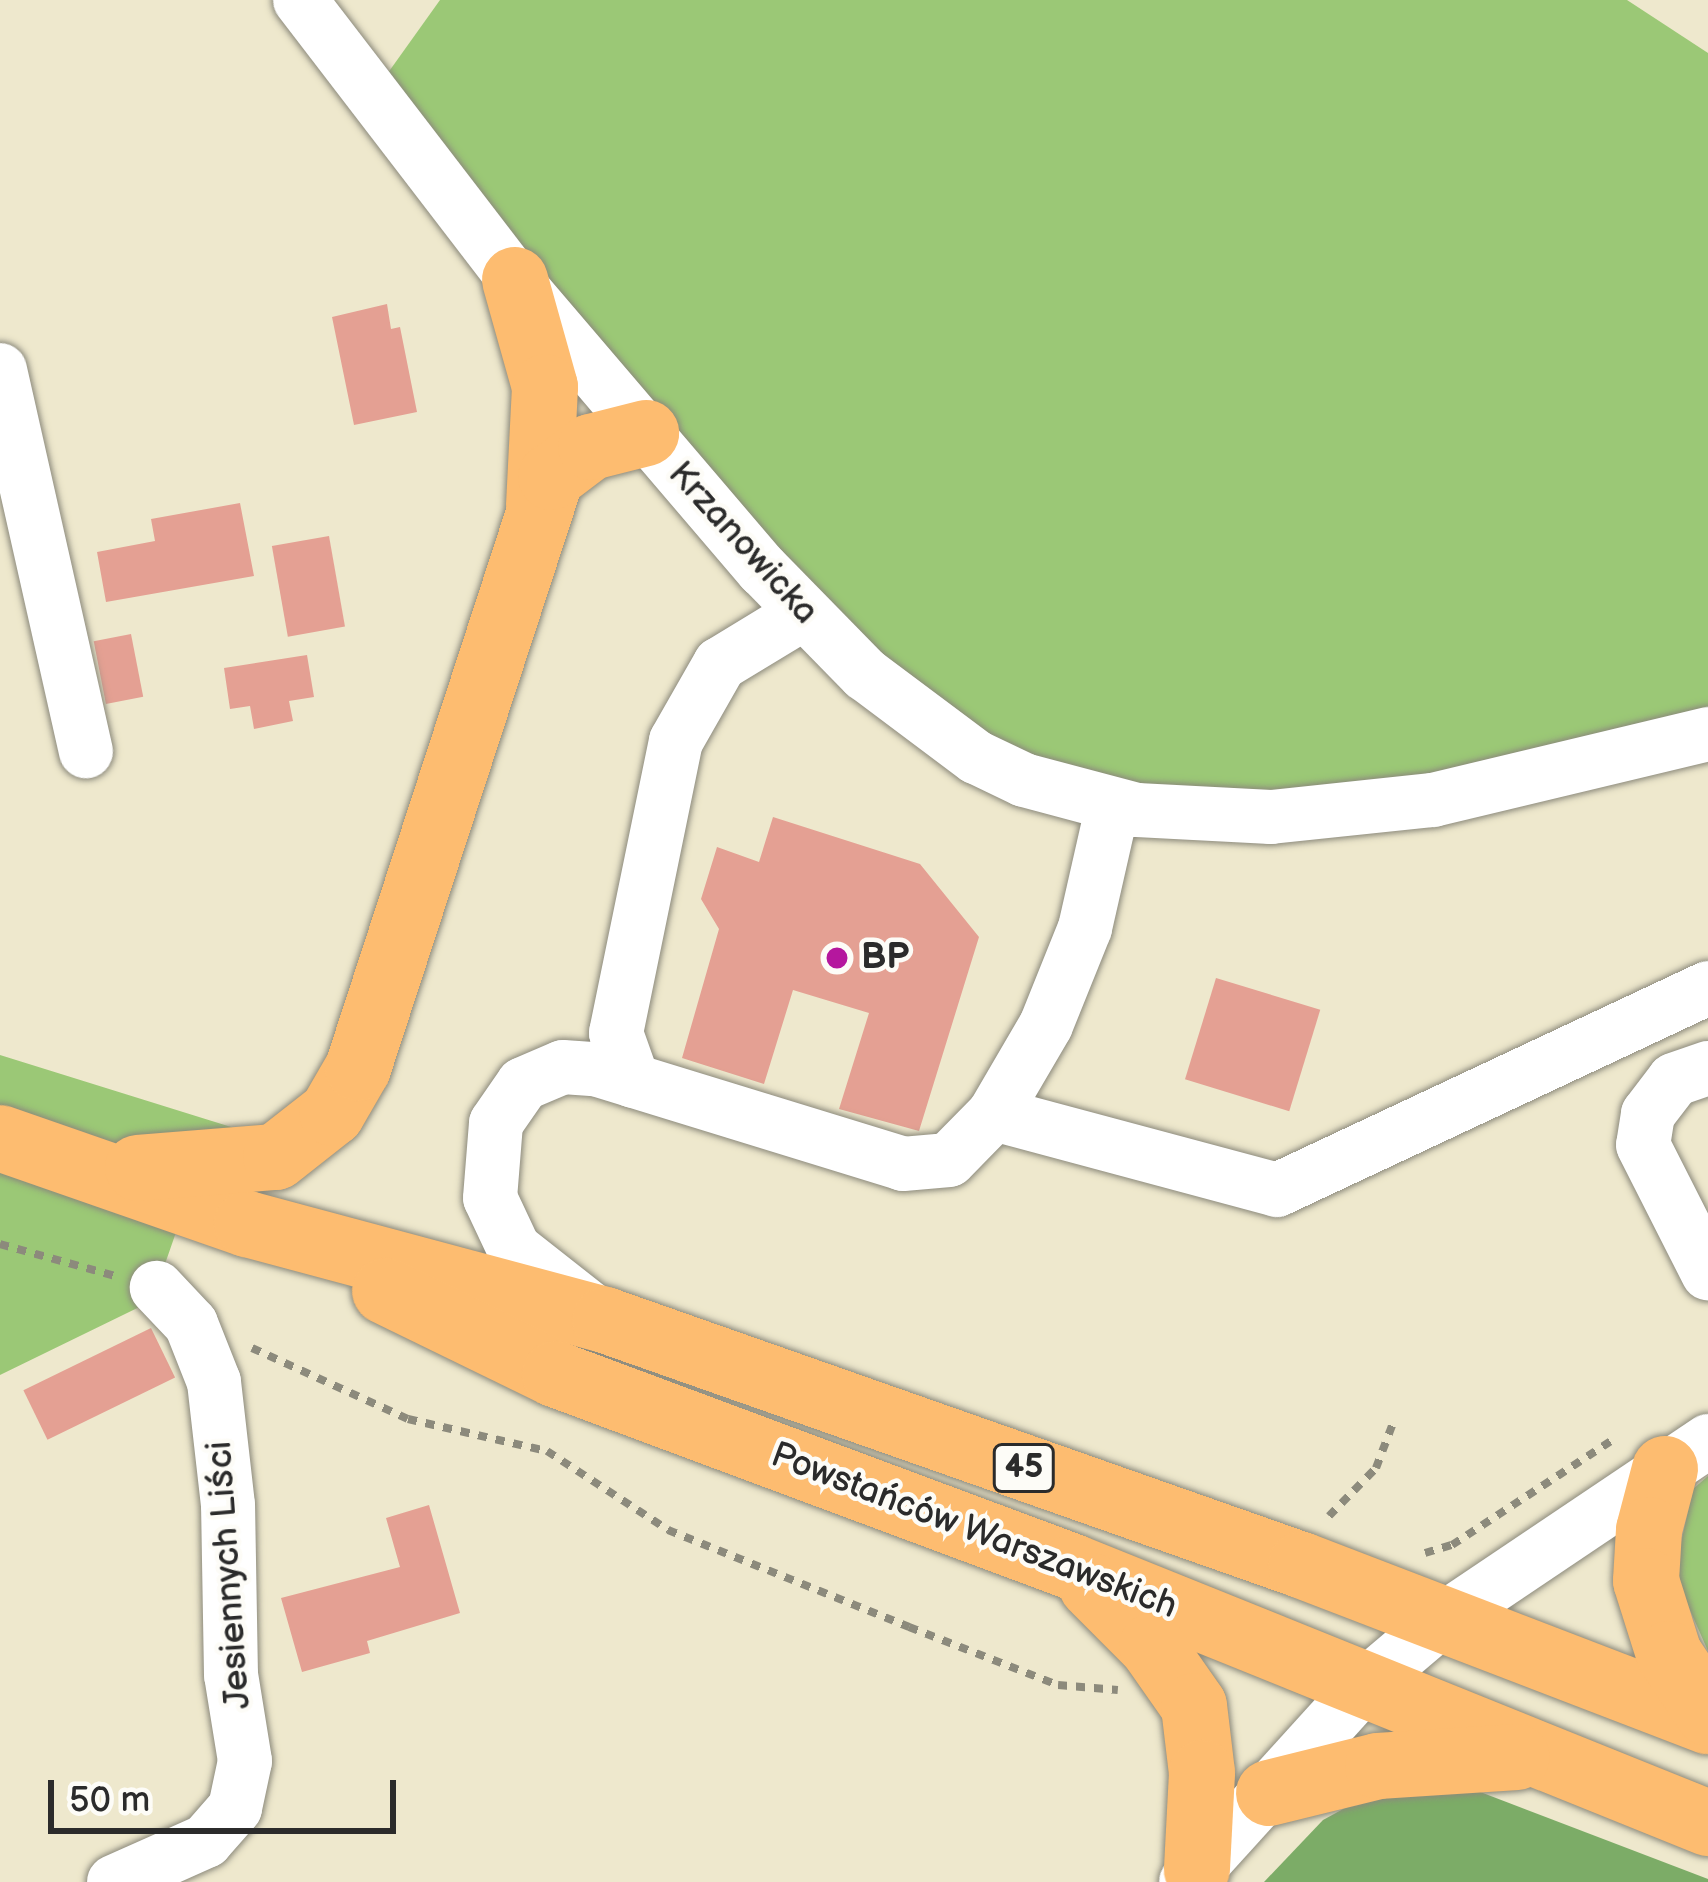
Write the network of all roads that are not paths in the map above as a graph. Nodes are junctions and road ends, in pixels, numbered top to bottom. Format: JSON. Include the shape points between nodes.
{"nodes":[{"id":1,"x":300,"y":0,"type":"edge"},
{"id":2,"x":515,"y":280,"type":"junction"},
{"id":3,"x":0,"y":370,"type":"edge"},
{"id":4,"x":646,"y":433,"type":"junction"},
{"id":5,"x":539,"y":506,"type":"junction"},
{"id":6,"x":805,"y":613,"type":"junction"},
{"id":7,"x":1708,"y":734,"type":"edge"},
{"id":8,"x":86,"y":751,"type":"dead end"},
{"id":9,"x":1113,"y":805,"type":"junction"},
{"id":10,"x":1708,"y":988,"type":"edge"},
{"id":11,"x":1708,"y":1068,"type":"edge"},
{"id":12,"x":633,"y":1081,"type":"junction"},
{"id":13,"x":1708,"y":1090,"type":"edge"},
{"id":14,"x":994,"y":1114,"type":"junction"},
{"id":15,"x":1648,"y":1114,"type":"junction"},
{"id":16,"x":0,"y":1138,"type":"edge"},
{"id":17,"x":94,"y":1167,"type":"junction"},
{"id":18,"x":247,"y":1223,"type":"junction"},
{"id":19,"x":1708,"y":1273,"type":"edge"},
{"id":20,"x":174,"y":1306,"type":"road end"},
{"id":21,"x":605,"y":1320,"type":"junction"},
{"id":22,"x":1668,"y":1446,"type":"edge"},
{"id":23,"x":1073,"y":1567,"type":"junction"},
{"id":24,"x":1442,"y":1620,"type":"junction"},
{"id":25,"x":1363,"y":1688,"type":"junction"},
{"id":26,"x":1708,"y":1717,"type":"edge"},
{"id":27,"x":1533,"y":1756,"type":"junction"},
{"id":28,"x":1269,"y":1792,"type":"junction"},
{"id":29,"x":1708,"y":1823,"type":"edge"},
{"id":30,"x":1191,"y":1876,"type":"edge"},
{"id":31,"x":114,"y":1882,"type":"edge"}],
"edges":[{"from":1,"to":2,"type":"street","name":"Krzanowicka"},
{"from":2,"to":4,"type":"street","name":"Krzanowicka"},
{"from":2,"to":5,"type":"main road","via":[[545,388]]},
{"from":3,"to":8,"type":"street"},
{"from":4,"to":5,"type":"main road","via":[[570,457]]},
{"from":4,"to":6,"type":"street","name":"Krzanowicka"},
{"from":5,"to":17,"type":"main road","via":[[358,1068],[332,1113],[295,1147],[241,1166]]},
{"from":6,"to":9,"type":"street","name":"Krzanowicka","via":[[908,711],[976,757]]},
{"from":6,"to":12,"type":"street","via":[[720,664],[676,741],[616,1034]]},
{"from":7,"to":9,"type":"street","name":"Krzanowicka","via":[[1349,813],[1203,817]]},
{"from":9,"to":14,"type":"street","via":[[1071,969]]},
{"from":10,"to":14,"type":"street","via":[[1277,1190]]},
{"from":11,"to":15,"type":"street","via":[[1675,1080]]},
{"from":12,"to":14,"type":"street","via":[[928,1167],[959,1151]]},
{"from":12,"to":21,"type":"street","via":[[595,1069],[543,1074],[504,1103],[490,1143],[499,1227],[536,1270]]},
{"from":13,"to":15,"type":"street"},
{"from":15,"to":19,"type":"street","via":[[1643,1145]]},
{"from":16,"to":17,"type":"main road","name":"Powstańców Warszawskich","number":"45"},
{"from":17,"to":18,"type":"main road","name":"Powstańców Warszawskich","number":"45"},
{"from":18,"to":21,"type":"main road","name":"Powstańców Warszawskich","number":"45"},
{"from":18,"to":23,"type":"main road","name":"Powstańców Warszawskich","number":"45","via":[[555,1374]]},
{"from":20,"to":31,"type":"street","name":"Jesiennych Liści","via":[[214,1382],[228,1505],[231,1675],[244,1761],[235,1808],[206,1841]]},
{"from":21,"to":24,"type":"main road","name":"Powstańców Warszawskich","number":"45"},
{"from":22,"to":24,"type":"street"},
{"from":22,"to":26,"type":"main road","via":[[1648,1529],[1646,1581],[1669,1654]]},
{"from":23,"to":25,"type":"main road","name":"Powstańców Warszawskich","number":"45"},
{"from":23,"to":30,"type":"main road","via":[[1152,1646],[1194,1706],[1202,1772]]},
{"from":24,"to":25,"type":"street"},
{"from":24,"to":26,"type":"main road","name":"Powstańców Warszawskich","number":"45"},
{"from":25,"to":27,"type":"main road","name":"Powstańców Warszawskich","number":"45"},
{"from":25,"to":28,"type":"street"},
{"from":27,"to":28,"type":"main road","via":[[1378,1766]]},
{"from":27,"to":29,"type":"main road","name":"Powstańców Warszawskich","number":"45"},
{"from":28,"to":30,"type":"street"}]}
